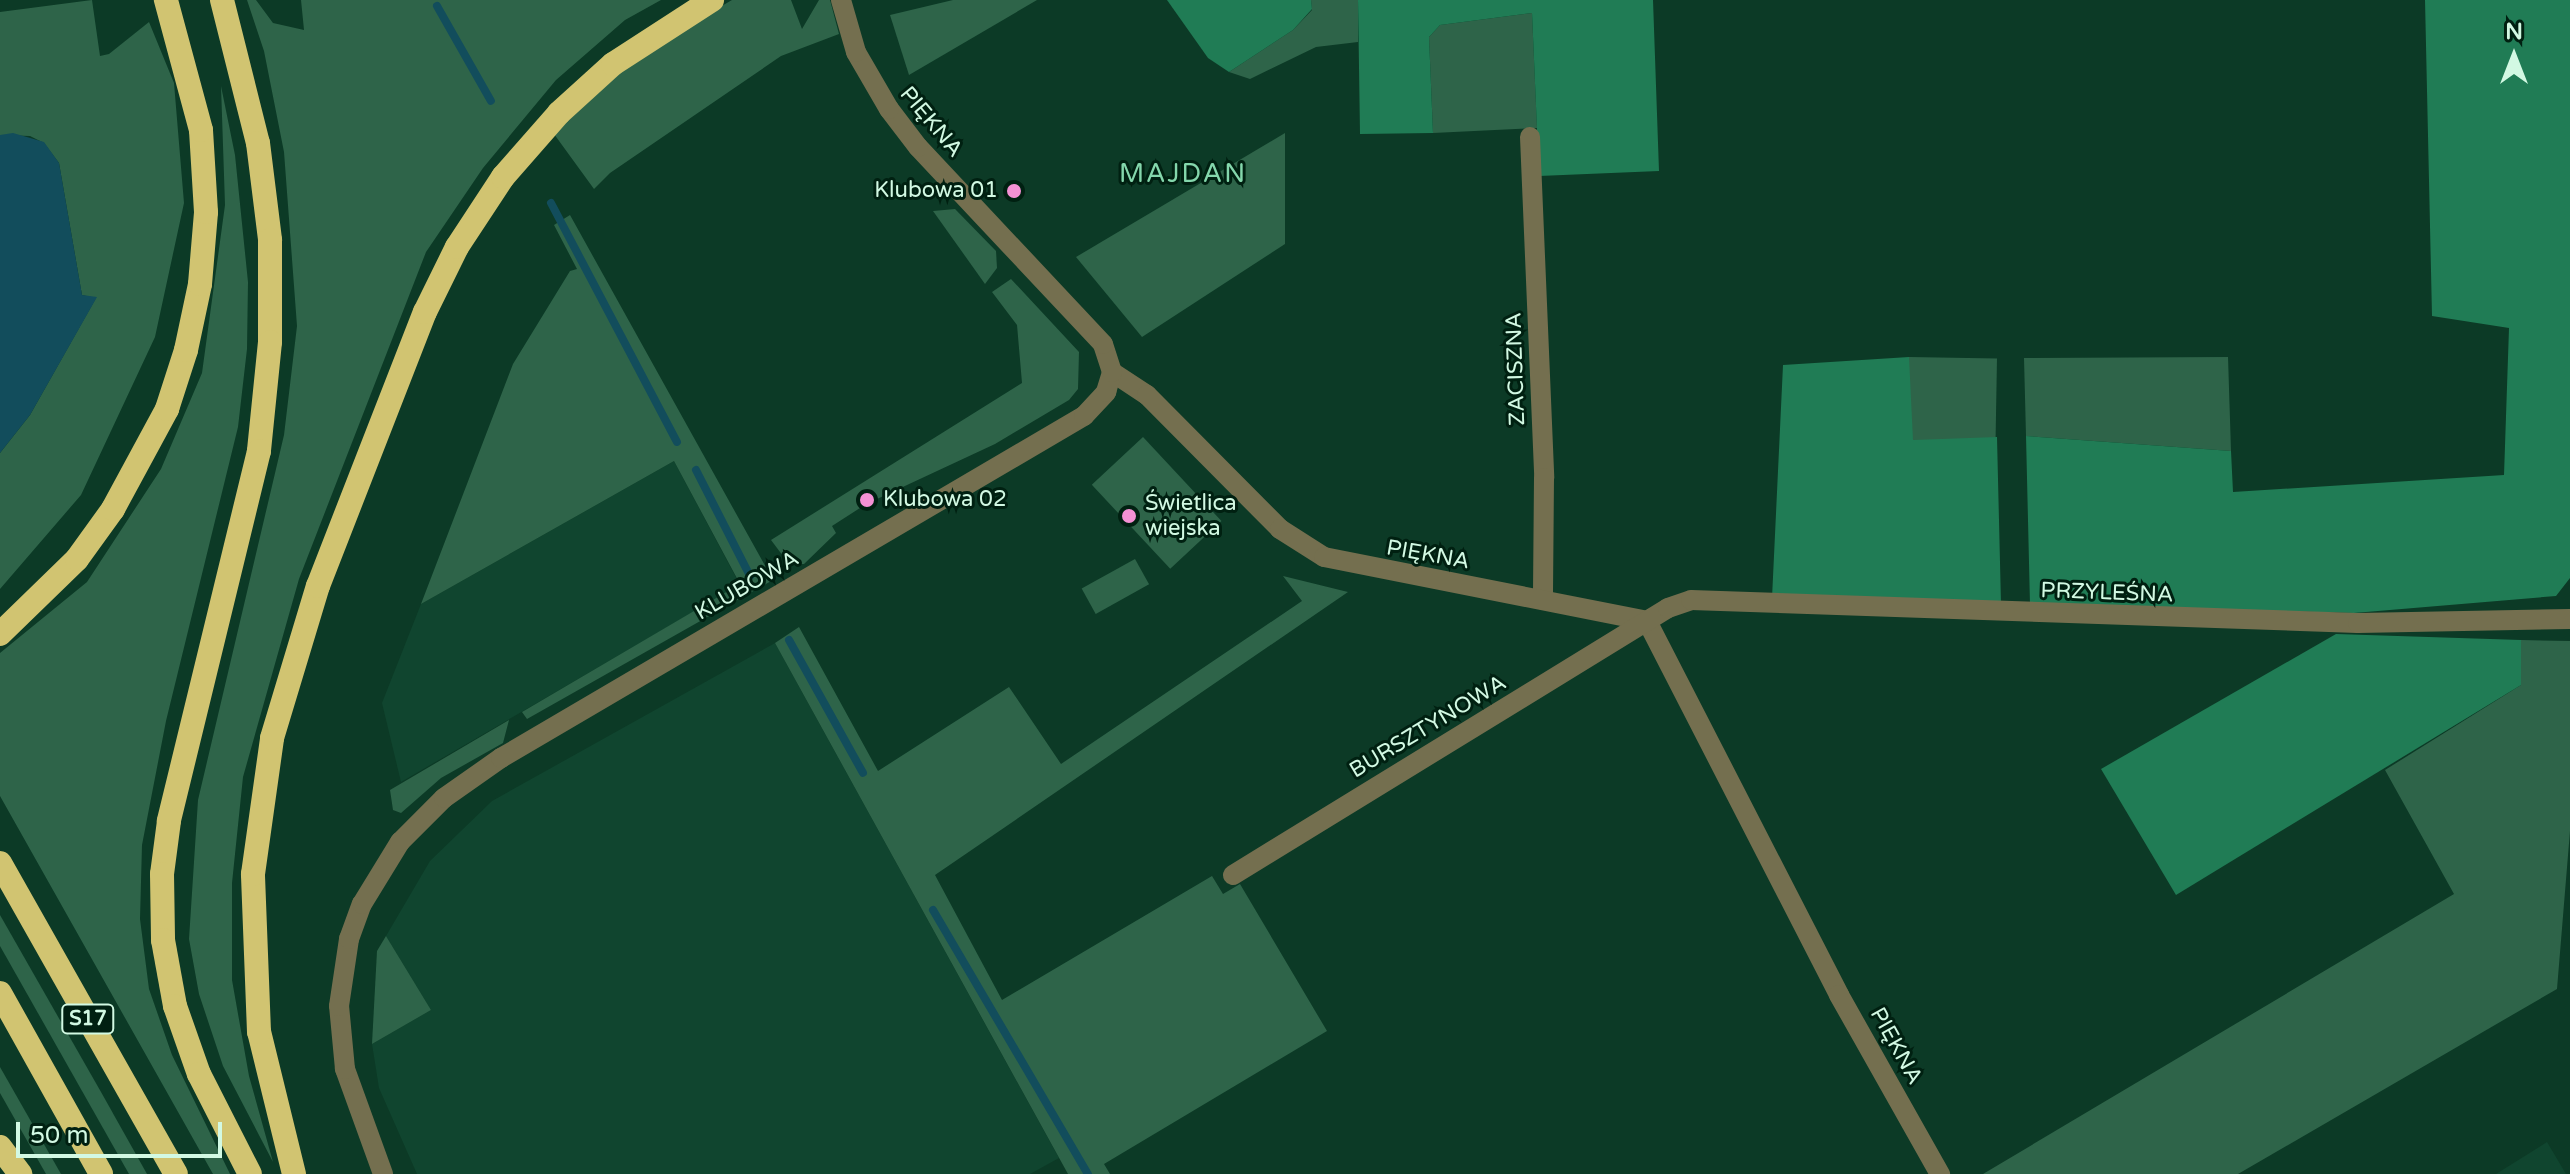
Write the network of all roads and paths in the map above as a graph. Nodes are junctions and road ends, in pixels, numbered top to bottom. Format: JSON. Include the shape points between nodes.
{"nodes":[{"id":1,"x":166,"y":0,"type":"edge"},
{"id":2,"x":222,"y":0,"type":"edge"},
{"id":3,"x":712,"y":0,"type":"edge"},
{"id":4,"x":841,"y":0,"type":"edge"},
{"id":5,"x":1530,"y":137,"type":"dead end"},
{"id":6,"x":1112,"y":372,"type":"junction"},
{"id":7,"x":1543,"y":600,"type":"junction"},
{"id":8,"x":2570,"y":619,"type":"edge"},
{"id":9,"x":1647,"y":621,"type":"junction"},
{"id":10,"x":0,"y":634,"type":"edge"},
{"id":11,"x":0,"y":863,"type":"edge"},
{"id":12,"x":1233,"y":875,"type":"dead end"},
{"id":13,"x":0,"y":993,"type":"edge"},
{"id":14,"x":0,"y":1147,"type":"edge"},
{"id":15,"x":20,"y":1174,"type":"edge"},
{"id":16,"x":101,"y":1174,"type":"edge"},
{"id":17,"x":176,"y":1174,"type":"edge"},
{"id":18,"x":250,"y":1174,"type":"edge"},
{"id":19,"x":294,"y":1174,"type":"edge"},
{"id":20,"x":383,"y":1174,"type":"edge"},
{"id":21,"x":1940,"y":1174,"type":"edge"}],
"edges":[{"from":1,"to":10,"type":"highway","via":[[201,130],[206,212],[200,284],[186,350],[167,409],[113,509],[77,559]]},
{"from":2,"to":18,"type":"highway","via":[[258,143],[270,240],[270,342],[259,451],[169,821],[162,874],[163,940],[175,1006],[199,1074]]},
{"from":3,"to":19,"type":"highway","via":[[613,64],[559,113],[503,177],[457,247],[425,312],[318,586],[272,738],[253,874],[259,1032]]},
{"from":4,"to":6,"type":"street","name":"PIĘKNA","via":[[856,52],[876,93],[918,147],[1103,344]]},
{"from":5,"to":7,"type":"street","name":"ZACISZNA","via":[[1544,478]]},
{"from":6,"to":7,"type":"street","name":"PIĘKNA","via":[[1147,395],[1303,546],[1387,573]]},
{"from":6,"to":20,"type":"street","name":"KLUBOWA","via":[[1106,392],[1084,416],[501,758],[444,798],[400,842],[378,871],[353,927],[339,1006],[345,1069]]},
{"from":7,"to":9,"type":"street","name":"PIĘKNA"},
{"from":8,"to":9,"type":"street","name":"PRZYLEŚNA","via":[[2312,622],[1691,600]]},
{"from":9,"to":12,"type":"street","name":"BURSZTYNOWA"},
{"from":9,"to":21,"type":"street","name":"PIĘKNA","via":[[1839,995]]},
{"from":11,"to":17,"type":"highway","number":"S17"},
{"from":13,"to":16,"type":"highway","number":"S17"},
{"from":14,"to":15,"type":"highway"}]}
